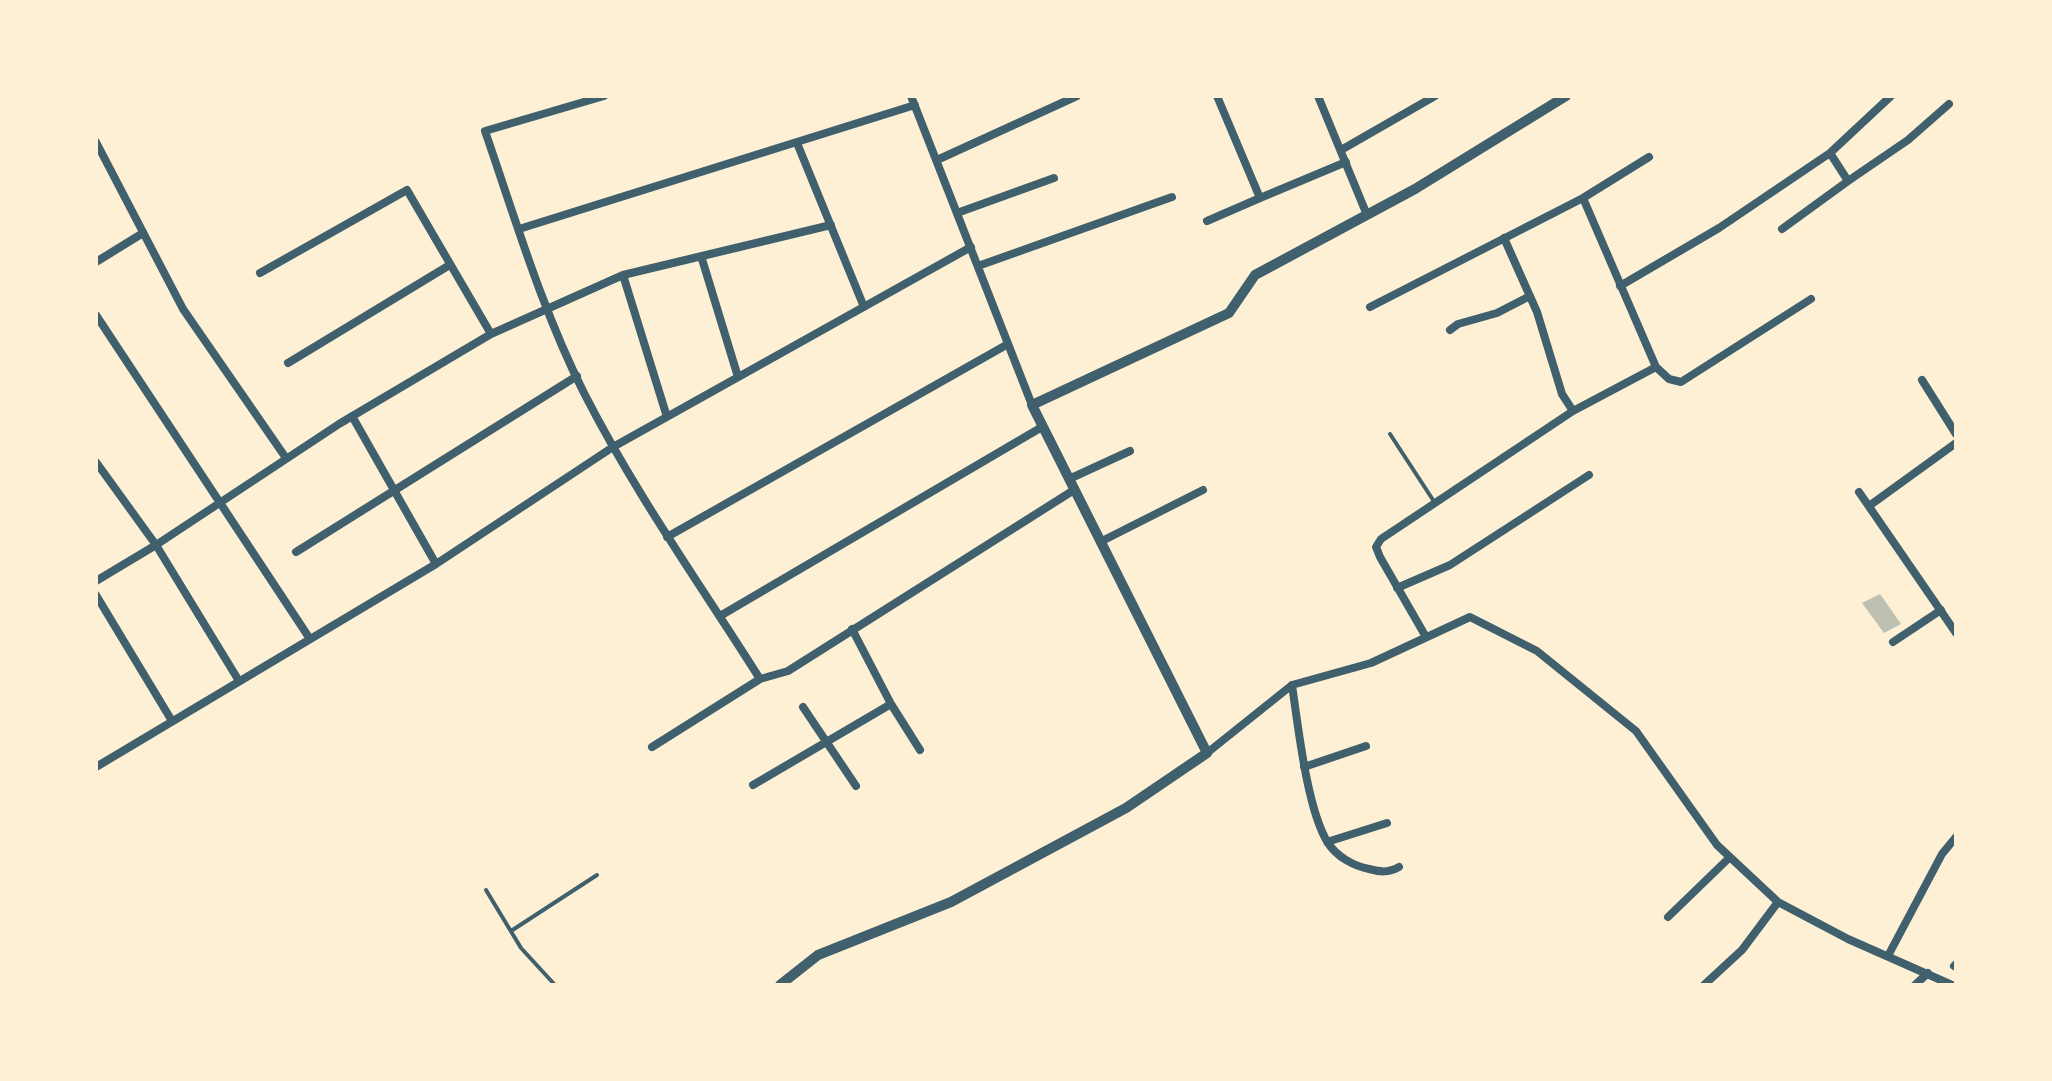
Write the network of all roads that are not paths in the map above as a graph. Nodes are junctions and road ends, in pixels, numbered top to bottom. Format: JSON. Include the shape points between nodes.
{"nodes":[{"id":1,"x":604,"y":96,"type":"edge"},
{"id":2,"x":1077,"y":96,"type":"edge"},
{"id":3,"x":1217,"y":96,"type":"edge"},
{"id":4,"x":1318,"y":96,"type":"edge"},
{"id":5,"x":1435,"y":96,"type":"edge"},
{"id":6,"x":1566,"y":96,"type":"edge"},
{"id":7,"x":1891,"y":96,"type":"edge"},
{"id":8,"x":913,"y":100,"type":"edge"},
{"id":9,"x":1949,"y":104,"type":"dead end"},
{"id":10,"x":96,"y":142,"type":"edge"},
{"id":11,"x":797,"y":143,"type":"junction"},
{"id":12,"x":1341,"y":150,"type":"junction"},
{"id":13,"x":1830,"y":153,"type":"junction"},
{"id":14,"x":1649,"y":157,"type":"dead end"},
{"id":15,"x":937,"y":160,"type":"junction"},
{"id":16,"x":107,"y":162,"type":"junction"},
{"id":17,"x":1346,"y":162,"type":"junction"},
{"id":18,"x":96,"y":168,"type":"edge"},
{"id":19,"x":1054,"y":178,"type":"dead end"},
{"id":20,"x":1848,"y":181,"type":"junction"},
{"id":21,"x":1172,"y":197,"type":"dead end"},
{"id":22,"x":1260,"y":198,"type":"junction"},
{"id":23,"x":1583,"y":198,"type":"junction"},
{"id":24,"x":957,"y":213,"type":"junction"},
{"id":25,"x":1367,"y":215,"type":"junction"},
{"id":26,"x":1207,"y":221,"type":"dead end"},
{"id":27,"x":831,"y":225,"type":"junction"},
{"id":28,"x":519,"y":229,"type":"junction"},
{"id":29,"x":1782,"y":229,"type":"dead end"},
{"id":30,"x":143,"y":233,"type":"junction"},
{"id":31,"x":1504,"y":238,"type":"junction"},
{"id":32,"x":971,"y":247,"type":"junction"},
{"id":33,"x":702,"y":259,"type":"junction"},
{"id":34,"x":96,"y":262,"type":"edge"},
{"id":35,"x":448,"y":266,"type":"junction"},
{"id":36,"x":978,"y":266,"type":"junction"},
{"id":37,"x":260,"y":273,"type":"dead end"},
{"id":38,"x":623,"y":275,"type":"junction"},
{"id":39,"x":1620,"y":286,"type":"junction"},
{"id":40,"x":1530,"y":296,"type":"junction"},
{"id":41,"x":1811,"y":299,"type":"dead end"},
{"id":42,"x":547,"y":306,"type":"junction"},
{"id":43,"x":864,"y":307,"type":"junction"},
{"id":44,"x":1370,"y":307,"type":"dead end"},
{"id":45,"x":96,"y":315,"type":"edge"},
{"id":46,"x":1450,"y":330,"type":"dead end"},
{"id":47,"x":491,"y":334,"type":"junction"},
{"id":48,"x":1008,"y":344,"type":"junction"},
{"id":49,"x":288,"y":363,"type":"dead end"},
{"id":50,"x":1656,"y":367,"type":"junction"},
{"id":51,"x":577,"y":376,"type":"junction"},
{"id":52,"x":738,"y":377,"type":"junction"},
{"id":53,"x":1922,"y":380,"type":"dead end"},
{"id":54,"x":1032,"y":405,"type":"junction"},
{"id":55,"x":1573,"y":411,"type":"junction"},
{"id":56,"x":352,"y":416,"type":"junction"},
{"id":57,"x":667,"y":417,"type":"junction"},
{"id":58,"x":1042,"y":427,"type":"junction"},
{"id":59,"x":1390,"y":434,"type":"dead end"},
{"id":60,"x":1956,"y":434,"type":"edge"},
{"id":61,"x":1956,"y":443,"type":"edge"},
{"id":62,"x":613,"y":447,"type":"junction"},
{"id":63,"x":1130,"y":451,"type":"dead end"},
{"id":64,"x":286,"y":458,"type":"junction"},
{"id":65,"x":96,"y":462,"type":"edge"},
{"id":66,"x":1589,"y":475,"type":"dead end"},
{"id":67,"x":1072,"y":484,"type":"junction"},
{"id":68,"x":1203,"y":490,"type":"dead end"},
{"id":69,"x":395,"y":492,"type":"junction"},
{"id":70,"x":1859,"y":492,"type":"dead end"},
{"id":71,"x":218,"y":502,"type":"junction"},
{"id":72,"x":1435,"y":503,"type":"junction"},
{"id":73,"x":1869,"y":506,"type":"junction"},
{"id":74,"x":667,"y":537,"type":"junction"},
{"id":75,"x":1102,"y":541,"type":"junction"},
{"id":76,"x":156,"y":545,"type":"junction"},
{"id":77,"x":296,"y":552,"type":"dead end"},
{"id":78,"x":436,"y":564,"type":"junction"},
{"id":79,"x":96,"y":581,"type":"edge"},
{"id":80,"x":1397,"y":588,"type":"junction"},
{"id":81,"x":96,"y":595,"type":"edge"},
{"id":82,"x":1941,"y":610,"type":"junction"},
{"id":83,"x":720,"y":616,"type":"junction"},
{"id":84,"x":852,"y":629,"type":"junction"},
{"id":85,"x":1956,"y":633,"type":"edge"},
{"id":86,"x":1426,"y":637,"type":"junction"},
{"id":87,"x":310,"y":639,"type":"junction"},
{"id":88,"x":1893,"y":642,"type":"dead end"},
{"id":89,"x":760,"y":679,"type":"junction"},
{"id":90,"x":239,"y":681,"type":"junction"},
{"id":91,"x":1292,"y":685,"type":"junction"},
{"id":92,"x":891,"y":704,"type":"junction"},
{"id":93,"x":803,"y":707,"type":"dead end"},
{"id":94,"x":172,"y":721,"type":"junction"},
{"id":95,"x":826,"y":742,"type":"junction"},
{"id":96,"x":1366,"y":746,"type":"dead end"},
{"id":97,"x":652,"y":747,"type":"dead end"},
{"id":98,"x":920,"y":750,"type":"dead end"},
{"id":99,"x":1207,"y":753,"type":"junction"},
{"id":100,"x":96,"y":767,"type":"edge"},
{"id":101,"x":1304,"y":767,"type":"junction"},
{"id":102,"x":753,"y":785,"type":"dead end"},
{"id":103,"x":856,"y":786,"type":"dead end"},
{"id":104,"x":1387,"y":823,"type":"dead end"},
{"id":105,"x":1956,"y":837,"type":"edge"},
{"id":106,"x":1327,"y":842,"type":"junction"},
{"id":107,"x":1730,"y":857,"type":"junction"},
{"id":108,"x":1399,"y":867,"type":"dead end"},
{"id":109,"x":597,"y":875,"type":"dead end"},
{"id":110,"x":486,"y":890,"type":"dead end"},
{"id":111,"x":1778,"y":902,"type":"junction"},
{"id":112,"x":1668,"y":917,"type":"dead end"},
{"id":113,"x":511,"y":931,"type":"junction"},
{"id":114,"x":1889,"y":954,"type":"junction"},
{"id":115,"x":1928,"y":973,"type":"junction"},
{"id":116,"x":555,"y":985,"type":"edge"},
{"id":117,"x":780,"y":985,"type":"edge"},
{"id":118,"x":1704,"y":985,"type":"edge"},
{"id":119,"x":1915,"y":985,"type":"edge"},
{"id":120,"x":1952,"y":985,"type":"edge"}],
"edges":[{"from":1,"to":28,"type":"street","via":[[485,131]]},
{"from":2,"to":15,"type":"street"},
{"from":3,"to":22,"type":"street"},
{"from":4,"to":12,"type":"street"},
{"from":5,"to":12,"type":"street"},
{"from":6,"to":25,"type":"street"},
{"from":7,"to":13,"type":"street"},
{"from":8,"to":11,"type":"street"},
{"from":8,"to":15,"type":"street"},
{"from":9,"to":20,"type":"street"},
{"from":10,"to":16,"type":"street"},
{"from":11,"to":27,"type":"street"},
{"from":11,"to":28,"type":"street"},
{"from":12,"to":17,"type":"street"},
{"from":13,"to":20,"type":"street"},
{"from":13,"to":39,"type":"street"},
{"from":14,"to":23,"type":"street"},
{"from":15,"to":24,"type":"street"},
{"from":16,"to":18,"type":"street"},
{"from":16,"to":30,"type":"street"},
{"from":17,"to":22,"type":"street"},
{"from":17,"to":25,"type":"street"},
{"from":19,"to":24,"type":"street"},
{"from":20,"to":29,"type":"street"},
{"from":21,"to":36,"type":"street"},
{"from":22,"to":26,"type":"street"},
{"from":23,"to":31,"type":"street"},
{"from":23,"to":39,"type":"street"},
{"from":24,"to":32,"type":"street"},
{"from":25,"to":54,"type":"street","via":[[1255,275],[1229,313]]},
{"from":27,"to":33,"type":"street"},
{"from":27,"to":43,"type":"street"},
{"from":28,"to":42,"type":"street"},
{"from":30,"to":34,"type":"street"},
{"from":30,"to":64,"type":"street","via":[[183,309]]},
{"from":31,"to":40,"type":"street"},
{"from":31,"to":44,"type":"street"},
{"from":32,"to":36,"type":"street"},
{"from":32,"to":43,"type":"street"},
{"from":33,"to":38,"type":"street"},
{"from":33,"to":52,"type":"street"},
{"from":35,"to":37,"type":"street","via":[[407,190]]},
{"from":35,"to":47,"type":"street"},
{"from":35,"to":49,"type":"street"},
{"from":36,"to":48,"type":"street"},
{"from":38,"to":42,"type":"street"},
{"from":38,"to":57,"type":"street"},
{"from":39,"to":50,"type":"street"},
{"from":40,"to":46,"type":"street"},
{"from":40,"to":55,"type":"street","via":[[1562,394]]},
{"from":41,"to":50,"type":"street","via":[[1681,382]]},
{"from":42,"to":47,"type":"street"},
{"from":42,"to":51,"type":"street"},
{"from":43,"to":52,"type":"street"},
{"from":45,"to":71,"type":"street"},
{"from":47,"to":56,"type":"street"},
{"from":48,"to":54,"type":"street"},
{"from":48,"to":74,"type":"street"},
{"from":50,"to":55,"type":"street"},
{"from":51,"to":62,"type":"street"},
{"from":51,"to":69,"type":"street"},
{"from":52,"to":57,"type":"street"},
{"from":53,"to":60,"type":"street"},
{"from":54,"to":58,"type":"street"},
{"from":55,"to":72,"type":"street"},
{"from":56,"to":64,"type":"street"},
{"from":56,"to":69,"type":"street"},
{"from":57,"to":62,"type":"street"},
{"from":58,"to":67,"type":"street"},
{"from":58,"to":83,"type":"street"},
{"from":59,"to":72,"type":"lane"},
{"from":61,"to":73,"type":"street"},
{"from":62,"to":74,"type":"street"},
{"from":62,"to":78,"type":"street"},
{"from":63,"to":67,"type":"street"},
{"from":64,"to":71,"type":"street"},
{"from":65,"to":76,"type":"street"},
{"from":66,"to":80,"type":"street","via":[[1450,565]]},
{"from":67,"to":75,"type":"street"},
{"from":67,"to":84,"type":"street"},
{"from":68,"to":75,"type":"street"},
{"from":69,"to":77,"type":"street"},
{"from":69,"to":78,"type":"street"},
{"from":70,"to":73,"type":"street"},
{"from":71,"to":76,"type":"street"},
{"from":71,"to":87,"type":"street"},
{"from":72,"to":80,"type":"street","via":[[1376,547]]},
{"from":73,"to":82,"type":"street"},
{"from":74,"to":83,"type":"street"},
{"from":75,"to":99,"type":"street"},
{"from":76,"to":79,"type":"street"},
{"from":76,"to":90,"type":"street"},
{"from":78,"to":87,"type":"street"},
{"from":80,"to":86,"type":"street"},
{"from":81,"to":94,"type":"street"},
{"from":82,"to":85,"type":"street"},
{"from":82,"to":88,"type":"street"},
{"from":83,"to":89,"type":"street"},
{"from":84,"to":89,"type":"street","via":[[788,671]]},
{"from":84,"to":92,"type":"street"},
{"from":86,"to":91,"type":"street","via":[[1371,663]]},
{"from":86,"to":107,"type":"street","via":[[1470,617],[1537,651],[1636,731]]},
{"from":87,"to":90,"type":"street"},
{"from":89,"to":97,"type":"street"},
{"from":90,"to":94,"type":"street"},
{"from":91,"to":99,"type":"street"},
{"from":91,"to":101,"type":"street"},
{"from":92,"to":95,"type":"street"},
{"from":92,"to":98,"type":"street"},
{"from":93,"to":95,"type":"street"},
{"from":94,"to":100,"type":"street"},
{"from":95,"to":102,"type":"street"},
{"from":95,"to":103,"type":"street"},
{"from":96,"to":101,"type":"street"},
{"from":99,"to":117,"type":"street","via":[[1126,808],[951,902],[818,955]]},
{"from":101,"to":106,"type":"street"},
{"from":104,"to":106,"type":"street"},
{"from":105,"to":114,"type":"street"},
{"from":106,"to":108,"type":"street","via":[[1358,867],[1389,872]]},
{"from":107,"to":111,"type":"street"},
{"from":107,"to":112,"type":"street"},
{"from":109,"to":113,"type":"lane"},
{"from":110,"to":113,"type":"lane"},
{"from":111,"to":114,"type":"street"},
{"from":111,"to":118,"type":"street","via":[[1742,950]]},
{"from":113,"to":116,"type":"lane"},
{"from":114,"to":115,"type":"street"},
{"from":115,"to":119,"type":"street"},
{"from":115,"to":120,"type":"street"}]}
